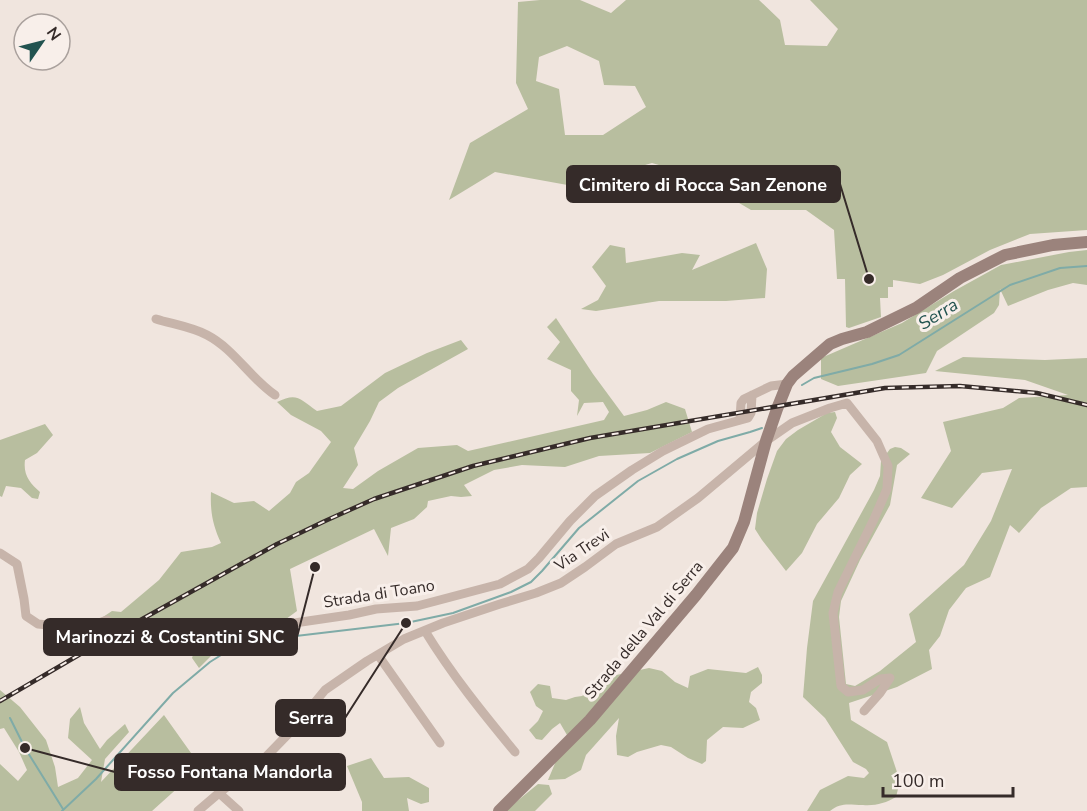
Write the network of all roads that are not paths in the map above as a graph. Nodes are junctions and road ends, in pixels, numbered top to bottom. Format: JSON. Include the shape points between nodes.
{"nodes":[{"id":1,"x":1087,"y":242,"type":"edge"},
{"id":2,"x":156,"y":319,"type":"dead end"},
{"id":3,"x":787,"y":384,"type":"junction"},
{"id":4,"x":274,"y":395,"type":"dead end"},
{"id":5,"x":766,"y":441,"type":"junction"},
{"id":6,"x":0,"y":553,"type":"edge"},
{"id":7,"x":425,"y":631,"type":"junction"},
{"id":8,"x":378,"y":655,"type":"junction"},
{"id":9,"x":864,"y":711,"type":"dead end"},
{"id":10,"x":440,"y":743,"type":"dead end"},
{"id":11,"x":515,"y":752,"type":"dead end"},
{"id":12,"x":219,"y":793,"type":"junction"},
{"id":13,"x":198,"y":811,"type":"edge"},
{"id":14,"x":239,"y":811,"type":"edge"},
{"id":15,"x":499,"y":811,"type":"edge"}],
"edges":[{"from":1,"to":3,"type":"street","name":"Strada della Val di Serra","via":[[1005,255],[960,278],[916,308],[867,332],[830,344]]},
{"from":2,"to":4,"type":"street","via":[[206,334]]},
{"from":3,"to":5,"type":"street","name":"Strada della Val di Serra"},
{"from":3,"to":6,"type":"street","name":"Strada di Toano","bridge":true,"via":[[771,386],[744,399],[740,419],[708,429],[663,452],[595,496],[528,569],[500,584],[417,606],[267,627],[219,628],[188,642],[127,649],[107,620],[86,628],[31,621],[26,616],[17,564]]},
{"from":5,"to":7,"type":"street","name":"Via Trevi","via":[[657,527],[616,544],[561,583]]},
{"from":5,"to":9,"type":"street","via":[[792,423],[847,403],[877,441],[888,466],[887,489],[838,592],[833,612],[842,686],[848,692],[863,690],[880,679],[890,678]]},
{"from":5,"to":15,"type":"street","name":"Strada della Val di Serra","via":[[733,548],[591,720]]},
{"from":7,"to":8,"type":"street","name":"Via Trevi"},
{"from":7,"to":11,"type":"street","via":[[445,664]]},
{"from":8,"to":10,"type":"street"},
{"from":8,"to":12,"type":"street","name":"Via Trevi","via":[[325,690],[262,761]]},
{"from":12,"to":13,"type":"street","name":"Via Trevi"},
{"from":12,"to":14,"type":"street"}]}
